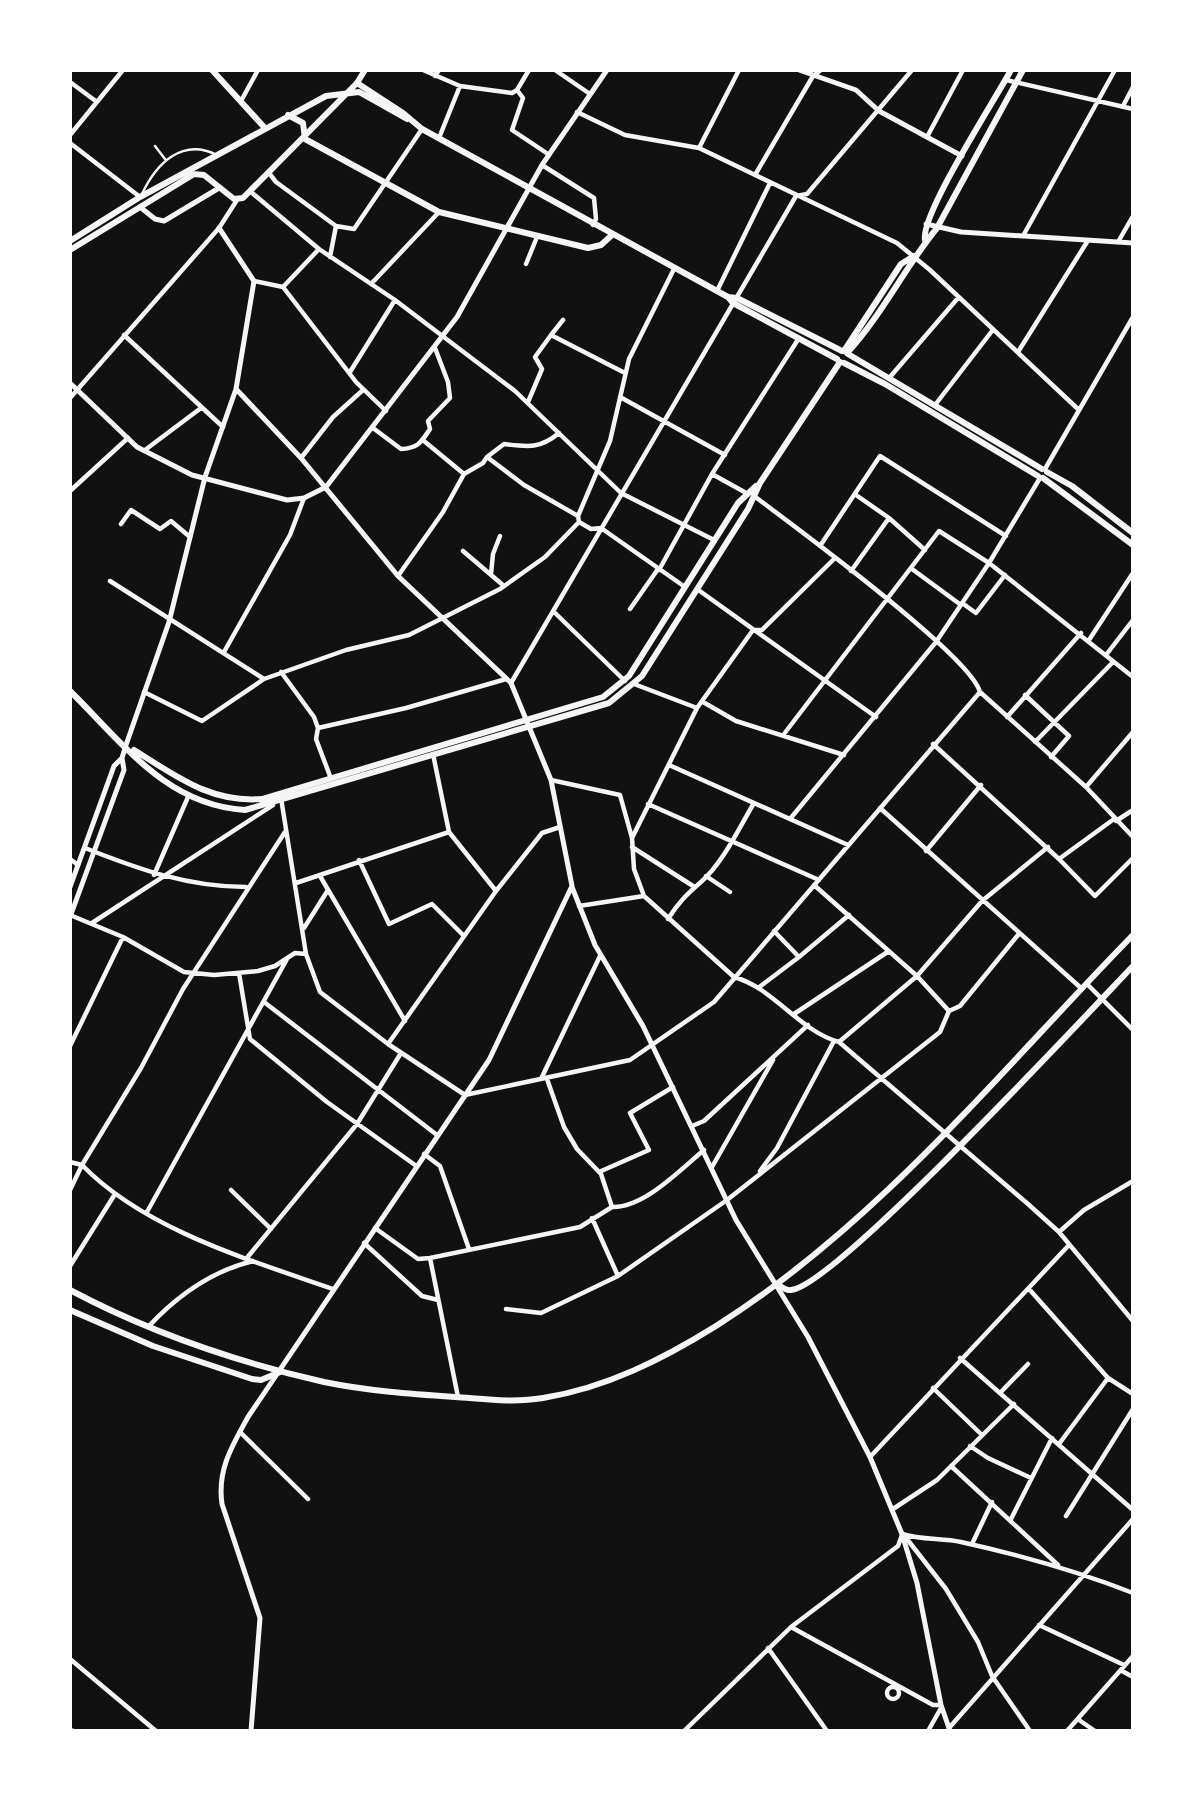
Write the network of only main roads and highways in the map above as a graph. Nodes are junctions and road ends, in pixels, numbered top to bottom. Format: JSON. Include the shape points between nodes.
{"nodes":[{"id":1,"x":212,"y":70,"type":"edge"},
{"id":2,"x":365,"y":70,"type":"edge"},
{"id":3,"x":1011,"y":70,"type":"edge"},
{"id":4,"x":1023,"y":70,"type":"edge"},
{"id":5,"x":357,"y":83,"type":"junction"},
{"id":6,"x":352,"y":90,"type":"junction"},
{"id":7,"x":287,"y":115,"type":"junction"},
{"id":8,"x":408,"y":120,"type":"junction"},
{"id":9,"x":264,"y":127,"type":"junction"},
{"id":10,"x":305,"y":139,"type":"junction"},
{"id":11,"x":209,"y":159,"type":"junction"},
{"id":12,"x":208,"y":178,"type":"junction"},
{"id":13,"x":612,"y":236,"type":"junction"},
{"id":14,"x":925,"y":240,"type":"junction"},
{"id":15,"x":70,"y":241,"type":"edge"},
{"id":16,"x":70,"y":250,"type":"edge"},
{"id":17,"x":733,"y":299,"type":"junction"},
{"id":18,"x":845,"y":352,"type":"junction"},
{"id":19,"x":840,"y":361,"type":"junction"},
{"id":20,"x":1042,"y":474,"type":"junction"},
{"id":21,"x":751,"y":495,"type":"junction"},
{"id":22,"x":1133,"y":533,"type":"edge"},
{"id":23,"x":1133,"y":545,"type":"edge"},
{"id":24,"x":70,"y":691,"type":"edge"},
{"id":25,"x":126,"y":745,"type":"junction"},
{"id":26,"x":432,"y":750,"type":"junction"},
{"id":27,"x":281,"y":797,"type":"junction"},
{"id":28,"x":1133,"y":935,"type":"edge"},
{"id":29,"x":1133,"y":967,"type":"edge"},
{"id":30,"x":776,"y":1284,"type":"junction"},
{"id":31,"x":70,"y":1290,"type":"edge"},
{"id":32,"x":70,"y":1310,"type":"edge"},
{"id":33,"x":280,"y":1372,"type":"junction"}],
"edges":[{"from":1,"to":9,"type":"main road"},
{"from":2,"to":5,"type":"main road"},
{"from":3,"to":14,"type":"main road","via":[[926,224]]},
{"from":4,"to":14,"type":"main road","via":[[937,228]]},
{"from":5,"to":6,"type":"main road"},
{"from":5,"to":8,"type":"main road"},
{"from":6,"to":7,"type":"main road","via":[[326,96]]},
{"from":6,"to":8,"type":"main road"},
{"from":6,"to":10,"type":"main road"},
{"from":7,"to":9,"type":"main road"},
{"from":7,"to":10,"type":"main road","via":[[303,123]]},
{"from":8,"to":13,"type":"main road"},
{"from":9,"to":11,"type":"main road"},
{"from":10,"to":12,"type":"main road","via":[[237,200]]},
{"from":10,"to":13,"type":"main road","via":[[439,212],[588,248]]},
{"from":11,"to":12,"type":"main road"},
{"from":11,"to":15,"type":"main road"},
{"from":12,"to":16,"type":"main road","via":[[190,176]]},
{"from":13,"to":17,"type":"main road"},
{"from":14,"to":18,"type":"main road","via":[[903,278]]},
{"from":17,"to":18,"type":"main road"},
{"from":17,"to":19,"type":"main road"},
{"from":18,"to":19,"type":"main road"},
{"from":18,"to":19,"type":"main road","via":[[848,360]]},
{"from":18,"to":20,"type":"main road"},
{"from":19,"to":20,"type":"main road"},
{"from":19,"to":21,"type":"main road"},
{"from":20,"to":22,"type":"main road","via":[[1072,486]]},
{"from":20,"to":23,"type":"main road"},
{"from":21,"to":26,"type":"main road","via":[[738,503],[625,681],[603,697]]},
{"from":21,"to":26,"type":"main road","via":[[697,589],[634,684],[609,703],[530,729]]},
{"from":24,"to":25,"type":"main road"},
{"from":25,"to":27,"type":"main road","via":[[201,791],[243,800]]},
{"from":25,"to":27,"type":"main road","via":[[147,768],[188,797],[245,810],[273,805]]},
{"from":26,"to":27,"type":"main road"},
{"from":26,"to":27,"type":"main road","via":[[330,776]]},
{"from":28,"to":30,"type":"main road","via":[[865,1214]]},
{"from":29,"to":30,"type":"main road","via":[[878,1226],[792,1291]]},
{"from":30,"to":33,"type":"main road","via":[[689,1343],[635,1371],[596,1385],[522,1401],[358,1389]]},
{"from":31,"to":33,"type":"main road","via":[[149,1326]]},
{"from":32,"to":33,"type":"main road","via":[[153,1346],[252,1379]]}]}
